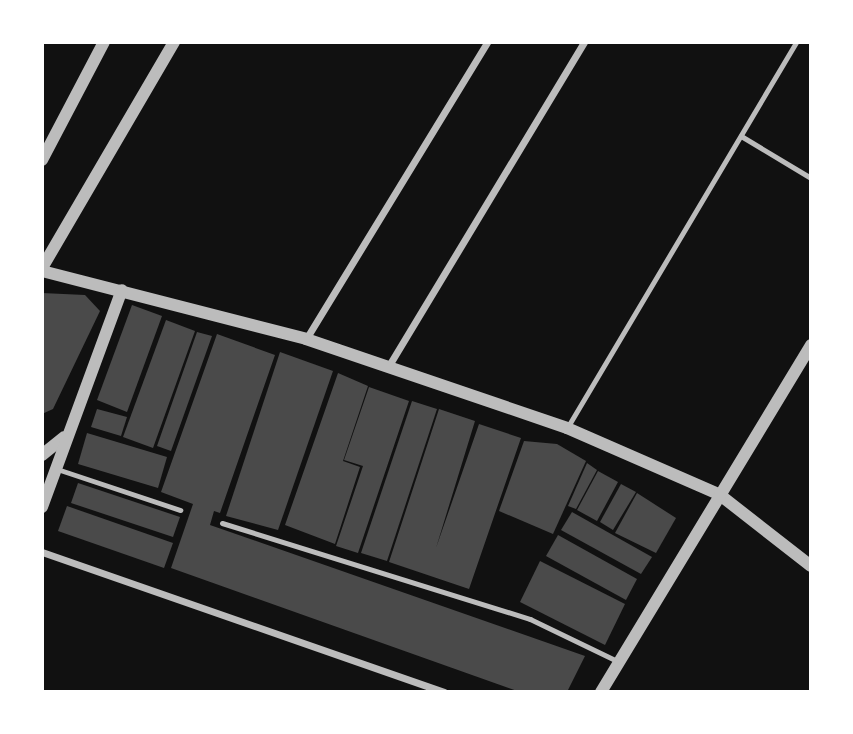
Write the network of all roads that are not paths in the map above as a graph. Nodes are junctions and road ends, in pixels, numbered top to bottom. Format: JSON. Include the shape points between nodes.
{"nodes":[{"id":1,"x":104,"y":42,"type":"edge"},
{"id":2,"x":487,"y":42,"type":"edge"},
{"id":3,"x":584,"y":42,"type":"edge"},
{"id":4,"x":796,"y":42,"type":"edge"},
{"id":5,"x":168,"y":44,"type":"edge"},
{"id":6,"x":741,"y":136,"type":"junction"},
{"id":7,"x":42,"y":160,"type":"edge"},
{"id":8,"x":811,"y":178,"type":"edge"},
{"id":9,"x":42,"y":270,"type":"edge"},
{"id":10,"x":122,"y":290,"type":"junction"},
{"id":11,"x":306,"y":339,"type":"junction"},
{"id":12,"x":811,"y":345,"type":"edge"},
{"id":13,"x":388,"y":367,"type":"junction"},
{"id":14,"x":567,"y":428,"type":"junction"},
{"id":15,"x":64,"y":437,"type":"junction"},
{"id":16,"x":42,"y":455,"type":"edge"},
{"id":17,"x":54,"y":469,"type":"junction"},
{"id":18,"x":720,"y":495,"type":"junction"},
{"id":19,"x":42,"y":507,"type":"edge"},
{"id":20,"x":180,"y":510,"type":"dead end"},
{"id":21,"x":222,"y":523,"type":"dead end"},
{"id":22,"x":42,"y":552,"type":"edge"},
{"id":23,"x":811,"y":566,"type":"edge"},
{"id":24,"x":619,"y":662,"type":"junction"},
{"id":25,"x":444,"y":692,"type":"edge"},
{"id":26,"x":601,"y":692,"type":"edge"}],
"edges":[{"from":1,"to":7,"type":"street"},
{"from":2,"to":11,"type":"street"},
{"from":3,"to":13,"type":"street"},
{"from":4,"to":6,"type":"lane"},
{"from":5,"to":9,"type":"street"},
{"from":6,"to":8,"type":"lane"},
{"from":6,"to":14,"type":"lane"},
{"from":9,"to":10,"type":"street"},
{"from":10,"to":11,"type":"street"},
{"from":10,"to":15,"type":"street"},
{"from":11,"to":13,"type":"street"},
{"from":12,"to":18,"type":"street"},
{"from":13,"to":14,"type":"street"},
{"from":14,"to":18,"type":"street"},
{"from":15,"to":16,"type":"street"},
{"from":15,"to":17,"type":"street"},
{"from":17,"to":19,"type":"street"},
{"from":17,"to":20,"type":"lane"},
{"from":18,"to":23,"type":"street"},
{"from":18,"to":24,"type":"street"},
{"from":21,"to":24,"type":"lane","via":[[530,619]]},
{"from":22,"to":25,"type":"street"},
{"from":24,"to":26,"type":"street"}]}
